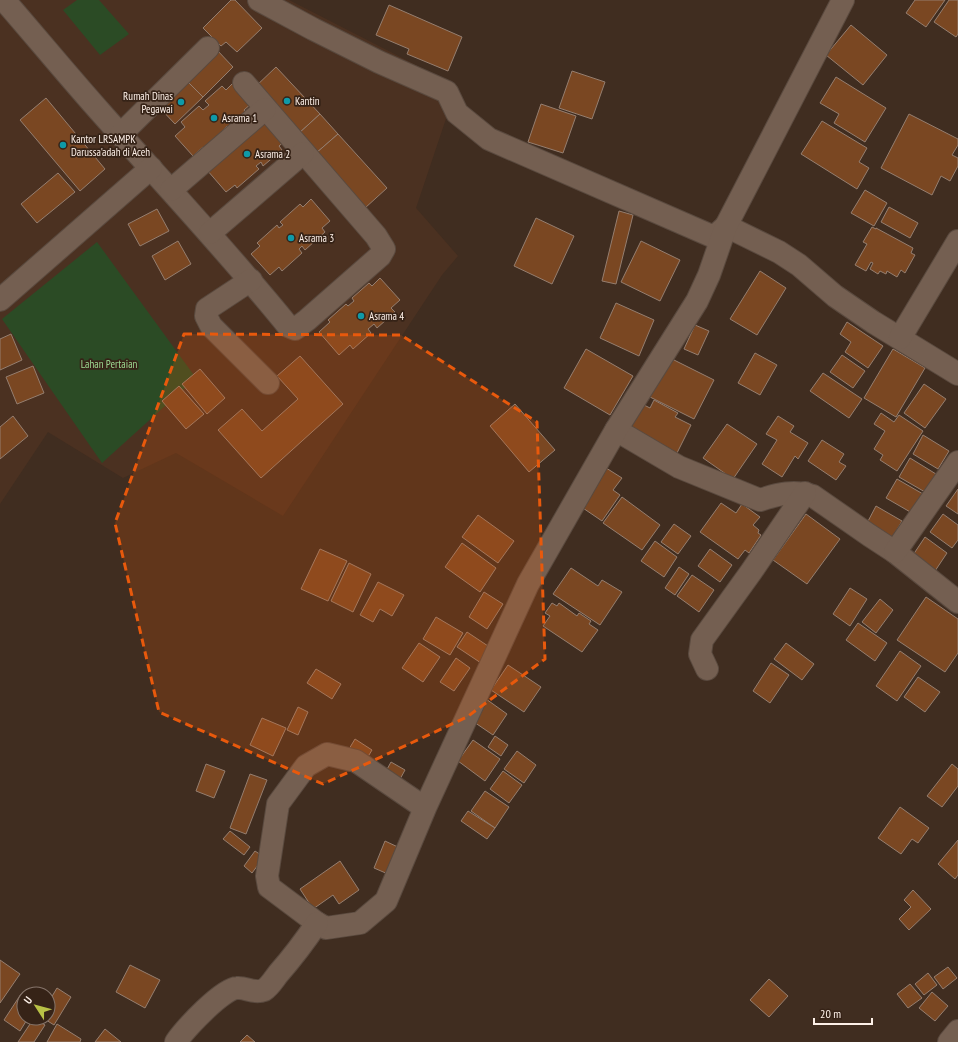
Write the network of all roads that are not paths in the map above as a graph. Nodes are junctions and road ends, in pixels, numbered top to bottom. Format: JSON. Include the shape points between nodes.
{"nodes":[{"id":1,"x":4,"y":0,"type":"edge"},
{"id":2,"x":259,"y":0,"type":"edge"},
{"id":3,"x":843,"y":0,"type":"edge"},
{"id":4,"x":208,"y":48,"type":"dead end"},
{"id":5,"x":244,"y":84,"type":"dead end"},
{"id":6,"x":265,"y":109,"type":"junction"},
{"id":7,"x":121,"y":134,"type":"junction"},
{"id":8,"x":303,"y":153,"type":"junction"},
{"id":9,"x":151,"y":168,"type":"junction"},
{"id":10,"x":171,"y":190,"type":"junction"},
{"id":11,"x":726,"y":226,"type":"junction"},
{"id":12,"x":210,"y":233,"type":"junction"},
{"id":13,"x":958,"y":241,"type":"edge"},
{"id":14,"x":251,"y":280,"type":"junction"},
{"id":15,"x":0,"y":300,"type":"edge"},
{"id":16,"x":900,"y":338,"type":"junction"},
{"id":17,"x":958,"y":374,"type":"edge"},
{"id":18,"x":268,"y":383,"type":"dead end"},
{"id":19,"x":616,"y":430,"type":"junction"},
{"id":20,"x":958,"y":462,"type":"edge"},
{"id":21,"x":804,"y":494,"type":"junction"},
{"id":22,"x":895,"y":552,"type":"junction"},
{"id":23,"x":958,"y":602,"type":"edge"},
{"id":24,"x":707,"y":669,"type":"dead end"},
{"id":25,"x":425,"y":808,"type":"junction"},
{"id":26,"x":317,"y":923,"type":"junction"},
{"id":27,"x":958,"y":1031,"type":"edge"},
{"id":28,"x":176,"y":1042,"type":"edge"},
{"id":29,"x":949,"y":1042,"type":"edge"}],
"edges":[{"from":1,"to":7,"type":"street"},
{"from":2,"to":11,"type":"street","via":[[379,62],[447,92],[457,113],[490,139],[714,236]]},
{"from":3,"to":11,"type":"street"},
{"from":4,"to":7,"type":"street"},
{"from":5,"to":6,"type":"street"},
{"from":6,"to":8,"type":"street"},
{"from":6,"to":10,"type":"street"},
{"from":7,"to":9,"type":"street"},
{"from":8,"to":12,"type":"street"},
{"from":8,"to":14,"type":"street","via":[[376,236],[384,249],[380,256],[295,329],[288,326]]},
{"from":9,"to":10,"type":"street"},
{"from":9,"to":15,"type":"street"},
{"from":10,"to":12,"type":"street"},
{"from":11,"to":16,"type":"street","via":[[799,264],[835,296]]},
{"from":11,"to":19,"type":"street","via":[[697,301]]},
{"from":12,"to":14,"type":"street"},
{"from":13,"to":16,"type":"street"},
{"from":14,"to":18,"type":"street","via":[[207,309],[206,316],[211,326]]},
{"from":16,"to":17,"type":"street"},
{"from":19,"to":21,"type":"street","via":[[679,467],[760,500],[778,494]]},
{"from":19,"to":25,"type":"street","via":[[528,584]]},
{"from":20,"to":22,"type":"street"},
{"from":21,"to":22,"type":"street","via":[[813,496]]},
{"from":21,"to":24,"type":"street","via":[[702,640],[700,654]]},
{"from":22,"to":23,"type":"street"},
{"from":25,"to":26,"type":"street","via":[[386,900],[360,923],[326,928]]},
{"from":25,"to":26,"type":"street","via":[[356,761],[327,754],[306,766],[278,804],[267,876],[269,888]]},
{"from":26,"to":28,"type":"street","via":[[300,949],[268,987],[254,992],[243,988],[230,990],[209,1006]]},
{"from":27,"to":29,"type":"street"}]}
